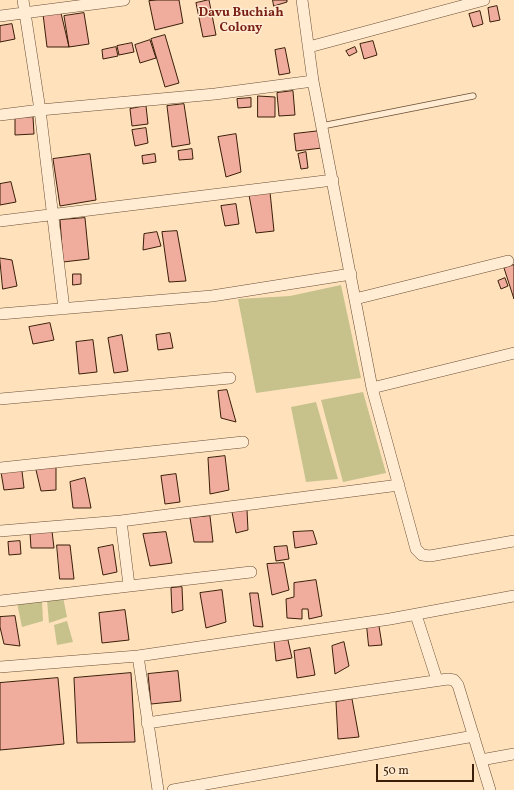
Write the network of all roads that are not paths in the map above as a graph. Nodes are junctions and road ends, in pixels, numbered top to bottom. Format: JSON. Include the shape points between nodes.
{"nodes":[{"id":1,"x":23,"y":0,"type":"edge"},
{"id":2,"x":124,"y":0,"type":"edge"},
{"id":3,"x":302,"y":0,"type":"edge"},
{"id":4,"x":484,"y":0,"type":"edge"},
{"id":5,"x":24,"y":12,"type":"junction"},
{"id":6,"x":0,"y":16,"type":"edge"},
{"id":7,"x":309,"y":47,"type":"junction"},
{"id":8,"x":313,"y":81,"type":"junction"},
{"id":9,"x":473,"y":96,"type":"dead end"},
{"id":10,"x":40,"y":110,"type":"junction"},
{"id":11,"x":0,"y":115,"type":"edge"},
{"id":12,"x":322,"y":126,"type":"junction"},
{"id":13,"x":333,"y":180,"type":"junction"},
{"id":14,"x":53,"y":215,"type":"junction"},
{"id":15,"x":0,"y":221,"type":"edge"},
{"id":16,"x":508,"y":261,"type":"dead end"},
{"id":17,"x":351,"y":274,"type":"junction"},
{"id":18,"x":355,"y":299,"type":"junction"},
{"id":19,"x":64,"y":309,"type":"junction"},
{"id":20,"x":0,"y":314,"type":"edge"},
{"id":21,"x":514,"y":353,"type":"edge"},
{"id":22,"x":230,"y":378,"type":"dead end"},
{"id":23,"x":372,"y":388,"type":"junction"},
{"id":24,"x":0,"y":399,"type":"edge"},
{"id":25,"x":243,"y":442,"type":"dead end"},
{"id":26,"x":0,"y":468,"type":"edge"},
{"id":27,"x":399,"y":485,"type":"junction"},
{"id":28,"x":121,"y":521,"type":"junction"},
{"id":29,"x":0,"y":531,"type":"edge"},
{"id":30,"x":514,"y":541,"type":"edge"},
{"id":31,"x":250,"y":572,"type":"dead end"},
{"id":32,"x":129,"y":585,"type":"junction"},
{"id":33,"x":514,"y":596,"type":"edge"},
{"id":34,"x":0,"y":601,"type":"edge"},
{"id":35,"x":416,"y":615,"type":"junction"},
{"id":36,"x":138,"y":656,"type":"junction"},
{"id":37,"x":0,"y":667,"type":"edge"},
{"id":38,"x":437,"y":680,"type":"junction"},
{"id":39,"x":147,"y":723,"type":"junction"},
{"id":40,"x":474,"y":736,"type":"junction"},
{"id":41,"x":514,"y":754,"type":"edge"},
{"id":42,"x":481,"y":760,"type":"junction"},
{"id":43,"x":158,"y":790,"type":"edge"},
{"id":44,"x":173,"y":790,"type":"edge"},
{"id":45,"x":490,"y":790,"type":"edge"}],
"edges":[{"from":1,"to":5,"type":"street"},
{"from":2,"to":5,"type":"street"},
{"from":3,"to":7,"type":"street"},
{"from":4,"to":7,"type":"street"},
{"from":5,"to":6,"type":"street"},
{"from":5,"to":10,"type":"street"},
{"from":7,"to":8,"type":"street"},
{"from":8,"to":10,"type":"street","via":[[215,94]]},
{"from":8,"to":12,"type":"street"},
{"from":9,"to":12,"type":"lane"},
{"from":10,"to":11,"type":"street"},
{"from":10,"to":14,"type":"street"},
{"from":12,"to":13,"type":"street"},
{"from":13,"to":14,"type":"street"},
{"from":13,"to":17,"type":"street"},
{"from":14,"to":15,"type":"street"},
{"from":14,"to":19,"type":"street"},
{"from":16,"to":18,"type":"street"},
{"from":17,"to":18,"type":"street"},
{"from":17,"to":19,"type":"street","via":[[212,296]]},
{"from":18,"to":23,"type":"street"},
{"from":19,"to":20,"type":"street"},
{"from":21,"to":23,"type":"street"},
{"from":22,"to":24,"type":"street"},
{"from":23,"to":27,"type":"street"},
{"from":25,"to":26,"type":"street"},
{"from":27,"to":28,"type":"street"},
{"from":27,"to":30,"type":"street","via":[[416,549],[422,554],[430,556]]},
{"from":28,"to":29,"type":"street"},
{"from":28,"to":32,"type":"street"},
{"from":31,"to":32,"type":"street"},
{"from":32,"to":34,"type":"street"},
{"from":33,"to":35,"type":"street"},
{"from":35,"to":36,"type":"street"},
{"from":35,"to":38,"type":"street"},
{"from":36,"to":37,"type":"street"},
{"from":36,"to":39,"type":"street"},
{"from":38,"to":39,"type":"street"},
{"from":38,"to":40,"type":"street","via":[[454,680],[458,685]]},
{"from":39,"to":43,"type":"street"},
{"from":40,"to":42,"type":"street"},
{"from":40,"to":44,"type":"street"},
{"from":41,"to":42,"type":"street"},
{"from":42,"to":45,"type":"street"}]}
